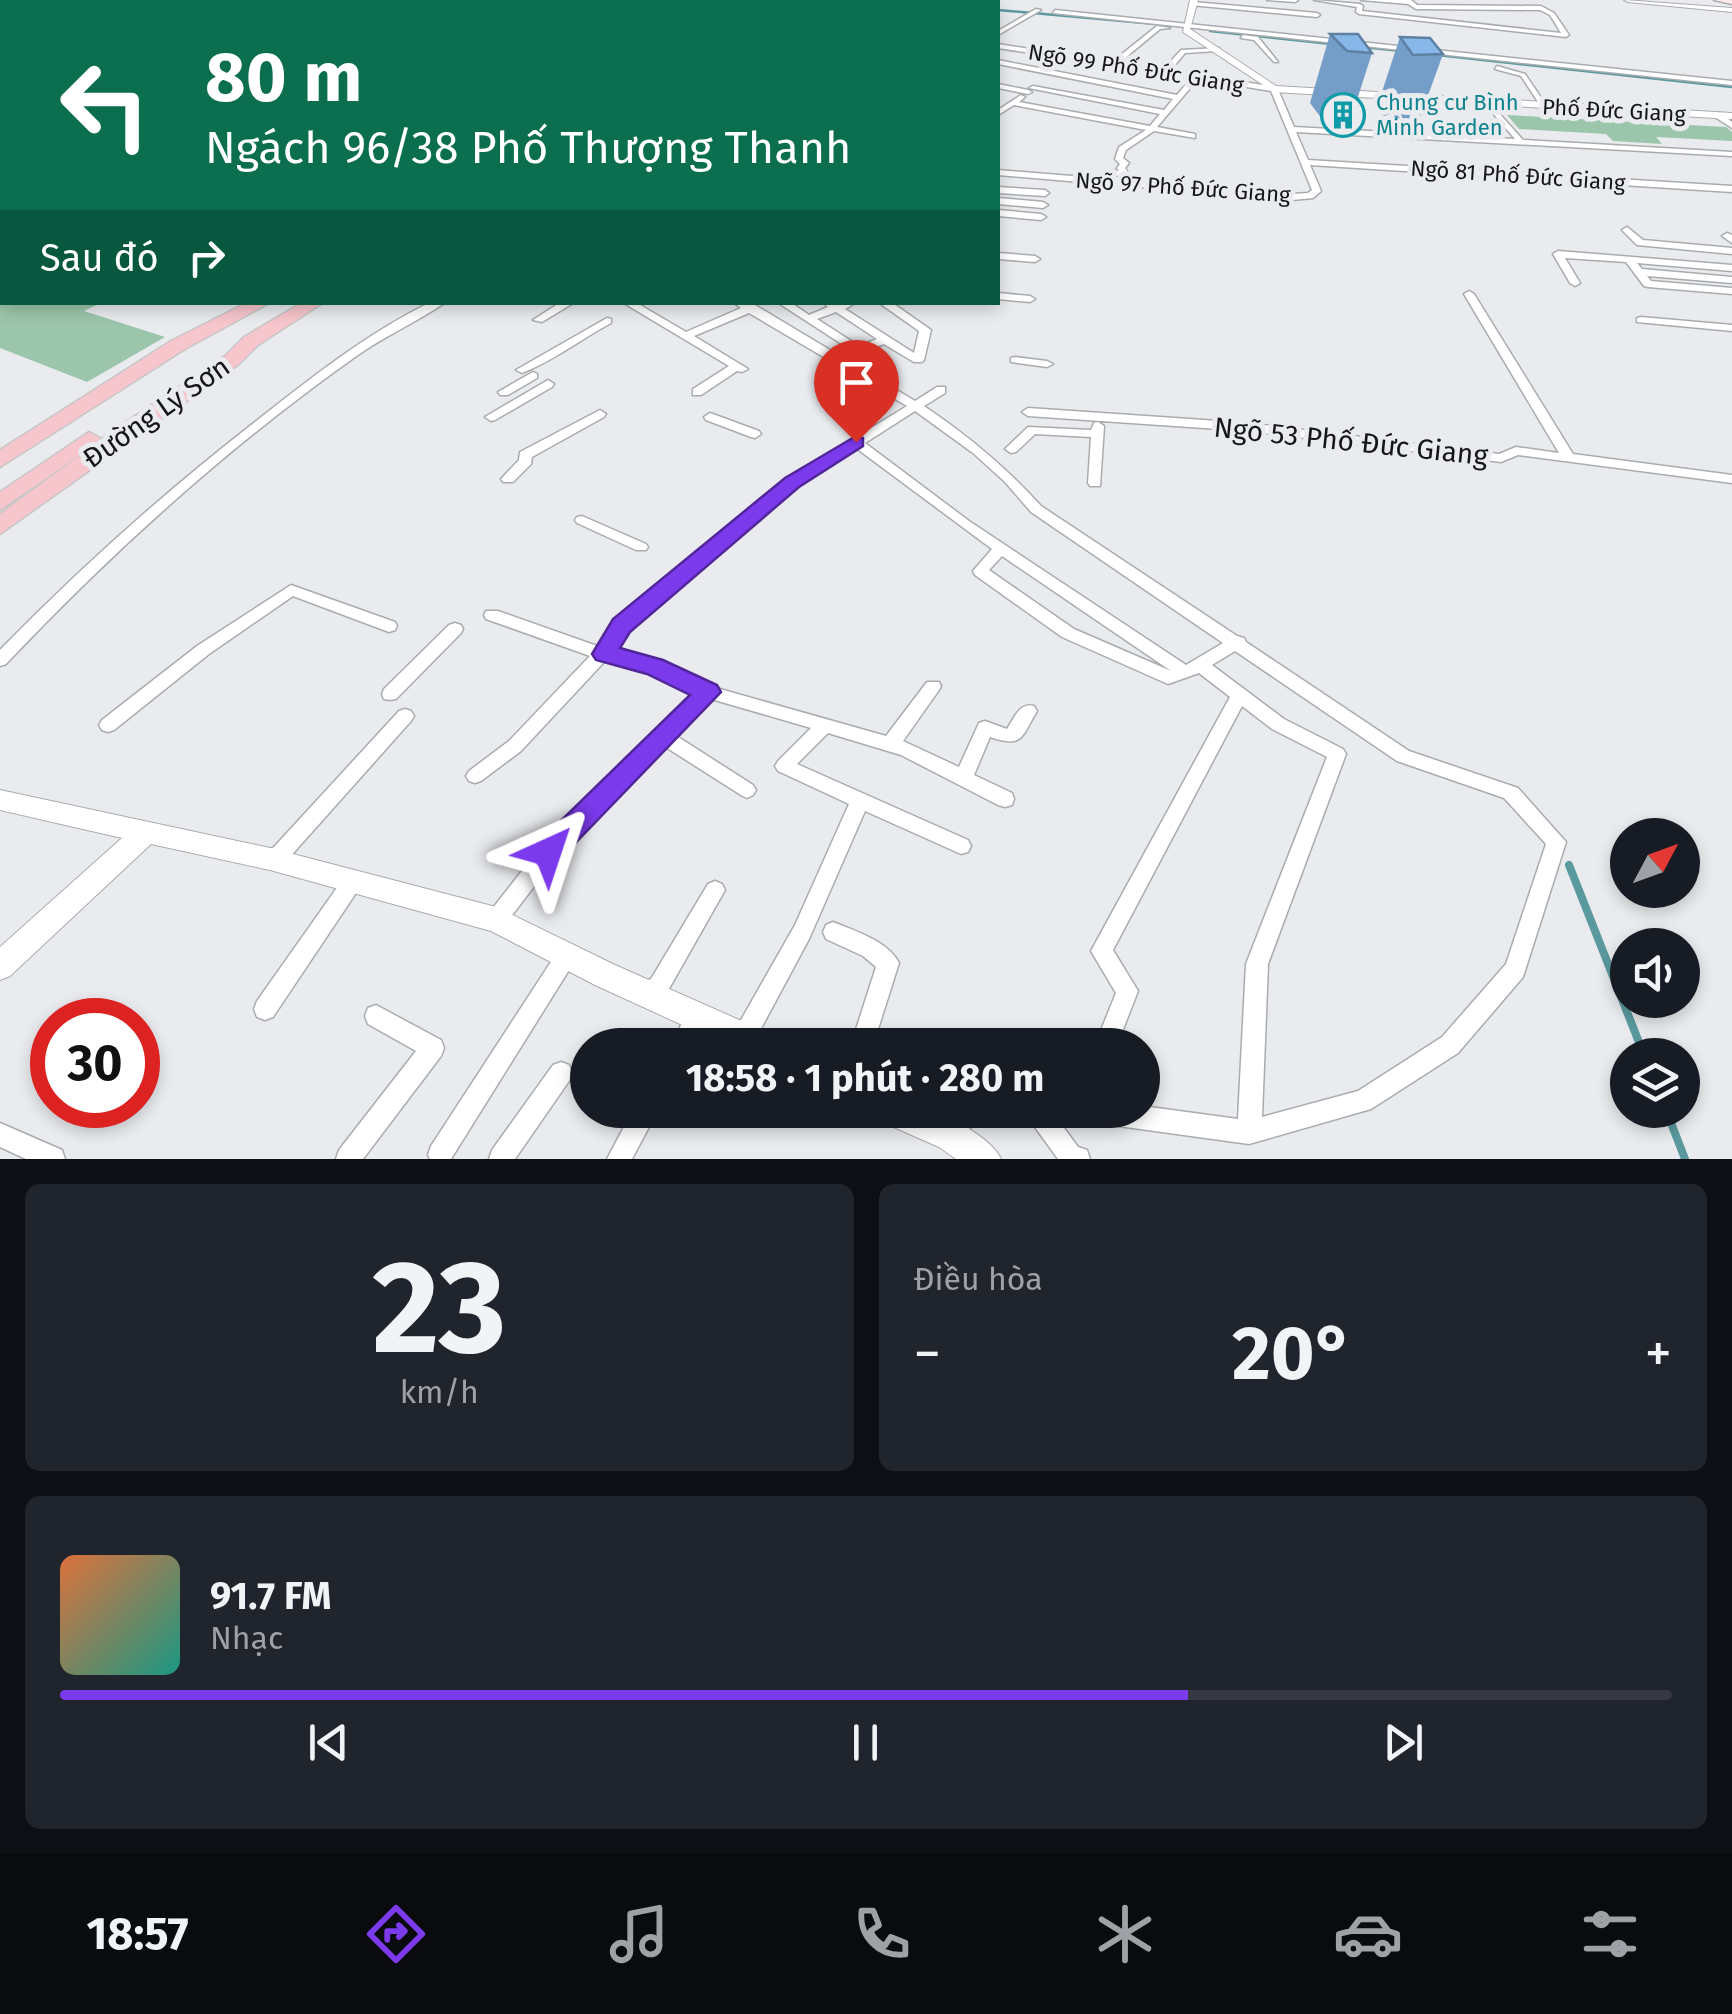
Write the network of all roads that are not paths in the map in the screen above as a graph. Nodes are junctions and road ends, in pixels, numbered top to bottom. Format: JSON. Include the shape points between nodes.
{"nodes":[{"id":1,"x":1246,"y":0,"type":"edge"},
{"id":2,"x":1270,"y":0,"type":"edge"},
{"id":3,"x":1295,"y":0,"type":"edge"},
{"id":4,"x":1317,"y":0,"type":"edge"},
{"id":5,"x":1628,"y":0,"type":"edge"},
{"id":6,"x":1718,"y":0,"type":"edge"},
{"id":7,"x":1191,"y":1,"type":"edge"},
{"id":8,"x":1408,"y":1,"type":"edge"},
{"id":9,"x":1732,"y":1,"type":"edge"},
{"id":10,"x":1361,"y":2,"type":"edge"},
{"id":11,"x":1445,"y":3,"type":"edge"},
{"id":12,"x":1241,"y":7,"type":"junction"},
{"id":13,"x":1416,"y":8,"type":"junction"},
{"id":14,"x":1732,"y":10,"type":"edge"},
{"id":15,"x":1055,"y":12,"type":"dead end"},
{"id":16,"x":1032,"y":13,"type":"dead end"},
{"id":17,"x":1317,"y":15,"type":"dead end"},
{"id":18,"x":1559,"y":24,"type":"junction"},
{"id":19,"x":1513,"y":28,"type":"junction"},
{"id":20,"x":1187,"y":29,"type":"junction"},
{"id":21,"x":1000,"y":32,"type":"edge"},
{"id":22,"x":1000,"y":46,"type":"edge"},
{"id":23,"x":1217,"y":50,"type":"junction"},
{"id":24,"x":1079,"y":60,"type":"junction"},
{"id":25,"x":1276,"y":60,"type":"dead end"},
{"id":26,"x":1000,"y":62,"type":"edge"},
{"id":27,"x":1448,"y":62,"type":"dead end"},
{"id":28,"x":1112,"y":65,"type":"junction"},
{"id":29,"x":1057,"y":72,"type":"junction"},
{"id":30,"x":1164,"y":73,"type":"junction"},
{"id":31,"x":1194,"y":78,"type":"junction"},
{"id":32,"x":1100,"y":82,"type":"junction"},
{"id":33,"x":1732,"y":83,"type":"edge"},
{"id":34,"x":1000,"y":86,"type":"edge"},
{"id":35,"x":1274,"y":89,"type":"junction"},
{"id":36,"x":1031,"y":90,"type":"junction"},
{"id":37,"x":1079,"y":97,"type":"junction"},
{"id":38,"x":1176,"y":97,"type":"junction"},
{"id":39,"x":1000,"y":98,"type":"edge"},
{"id":40,"x":1424,"y":100,"type":"junction"},
{"id":41,"x":1016,"y":102,"type":"junction"},
{"id":42,"x":1488,"y":104,"type":"junction"},
{"id":43,"x":1545,"y":106,"type":"junction"},
{"id":44,"x":1000,"y":110,"type":"edge"},
{"id":45,"x":1059,"y":111,"type":"junction"},
{"id":46,"x":1166,"y":113,"type":"junction"},
{"id":47,"x":1718,"y":115,"type":"junction"},
{"id":48,"x":1732,"y":116,"type":"edge"},
{"id":49,"x":1732,"y":126,"type":"edge"},
{"id":50,"x":1152,"y":128,"type":"junction"},
{"id":51,"x":1290,"y":129,"type":"junction"},
{"id":52,"x":1192,"y":136,"type":"dead end"},
{"id":53,"x":1450,"y":138,"type":"junction"},
{"id":54,"x":1521,"y":142,"type":"junction"},
{"id":55,"x":1732,"y":154,"type":"edge"},
{"id":56,"x":1304,"y":162,"type":"junction"},
{"id":57,"x":1000,"y":173,"type":"edge"},
{"id":58,"x":1087,"y":180,"type":"junction"},
{"id":59,"x":1732,"y":188,"type":"edge"},
{"id":60,"x":1000,"y":190,"type":"edge"},
{"id":61,"x":1000,"y":201,"type":"edge"},
{"id":62,"x":1000,"y":213,"type":"edge"},
{"id":63,"x":1041,"y":217,"type":"dead end"},
{"id":64,"x":1627,"y":230,"type":"dead end"},
{"id":65,"x":1732,"y":252,"type":"edge"},
{"id":66,"x":1000,"y":256,"type":"edge"},
{"id":67,"x":1035,"y":259,"type":"dead end"},
{"id":68,"x":1629,"y":260,"type":"junction"},
{"id":69,"x":1639,"y":272,"type":"junction"},
{"id":70,"x":1731,"y":272,"type":"edge"},
{"id":71,"x":1575,"y":282,"type":"dead end"},
{"id":72,"x":1732,"y":292,"type":"edge"},
{"id":73,"x":1469,"y":294,"type":"dead end"},
{"id":74,"x":1000,"y":296,"type":"edge"},
{"id":75,"x":1030,"y":300,"type":"dead end"},
{"id":76,"x":259,"y":305,"type":"edge"},
{"id":77,"x":311,"y":305,"type":"edge"},
{"id":78,"x":430,"y":305,"type":"edge"},
{"id":79,"x":565,"y":305,"type":"edge"},
{"id":80,"x":632,"y":305,"type":"edge"},
{"id":81,"x":744,"y":305,"type":"edge"},
{"id":82,"x":787,"y":305,"type":"edge"},
{"id":83,"x":887,"y":305,"type":"edge"},
{"id":84,"x":832,"y":306,"type":"edge"},
{"id":85,"x":808,"y":319,"type":"junction"},
{"id":86,"x":538,"y":320,"type":"dead end"},
{"id":87,"x":1641,"y":320,"type":"dead end"},
{"id":88,"x":607,"y":321,"type":"dead end"},
{"id":89,"x":1732,"y":328,"type":"edge"},
{"id":90,"x":216,"y":329,"type":"junction"},
{"id":91,"x":685,"y":336,"type":"junction"},
{"id":92,"x":886,"y":339,"type":"junction"},
{"id":93,"x":250,"y":341,"type":"junction"},
{"id":94,"x":1015,"y":360,"type":"dead end"},
{"id":95,"x":1047,"y":364,"type":"dead end"},
{"id":96,"x":177,"y":369,"type":"junction"},
{"id":97,"x":548,"y":384,"type":"dead end"},
{"id":98,"x":941,"y":390,"type":"dead end"},
{"id":99,"x":504,"y":392,"type":"dead end"},
{"id":100,"x":697,"y":392,"type":"dead end"},
{"id":101,"x":913,"y":406,"type":"junction"},
{"id":102,"x":1028,"y":412,"type":"dead end"},
{"id":103,"x":600,"y":414,"type":"dead end"},
{"id":104,"x":491,"y":418,"type":"dead end"},
{"id":105,"x":710,"y":418,"type":"dead end"},
{"id":106,"x":1098,"y":418,"type":"junction"},
{"id":107,"x":755,"y":434,"type":"dead end"},
{"id":108,"x":1098,"y":434,"type":"junction"},
{"id":109,"x":856,"y":442,"type":"junction"},
{"id":110,"x":1011,"y":448,"type":"dead end"},
{"id":111,"x":1568,"y":457,"type":"junction"},
{"id":112,"x":0,"y":460,"type":"edge"},
{"id":113,"x":508,"y":479,"type":"dead end"},
{"id":114,"x":1732,"y":479,"type":"edge"},
{"id":115,"x":0,"y":481,"type":"edge"},
{"id":116,"x":1095,"y":483,"type":"dead end"},
{"id":117,"x":0,"y":502,"type":"edge"},
{"id":118,"x":582,"y":520,"type":"dead end"},
{"id":119,"x":0,"y":526,"type":"edge"},
{"id":120,"x":642,"y":547,"type":"dead end"},
{"id":121,"x":1000,"y":549,"type":"junction"},
{"id":122,"x":492,"y":615,"type":"dead end"},
{"id":123,"x":389,"y":626,"type":"dead end"},
{"id":124,"x":455,"y":629,"type":"dead end"},
{"id":125,"x":1238,"y":642,"type":"junction"},
{"id":126,"x":603,"y":654,"type":"junction"},
{"id":127,"x":0,"y":660,"type":"edge"},
{"id":128,"x":1194,"y":670,"type":"junction"},
{"id":129,"x":933,"y":686,"type":"dead end"},
{"id":130,"x":708,"y":692,"type":"junction"},
{"id":131,"x":390,"y":694,"type":"dead end"},
{"id":132,"x":1238,"y":698,"type":"junction"},
{"id":133,"x":1028,"y":711,"type":"dead end"},
{"id":134,"x":405,"y":716,"type":"dead end"},
{"id":135,"x":108,"y":725,"type":"dead end"},
{"id":136,"x":823,"y":727,"type":"junction"},
{"id":137,"x":662,"y":736,"type":"junction"},
{"id":138,"x":890,"y":744,"type":"junction"},
{"id":139,"x":475,"y":776,"type":"dead end"},
{"id":140,"x":964,"y":778,"type":"junction"},
{"id":141,"x":747,"y":790,"type":"dead end"},
{"id":142,"x":1005,"y":798,"type":"dead end"},
{"id":143,"x":0,"y":800,"type":"edge"},
{"id":144,"x":860,"y":800,"type":"junction"},
{"id":145,"x":146,"y":832,"type":"junction"},
{"id":146,"x":960,"y":846,"type":"dead end"},
{"id":147,"x":270,"y":859,"type":"junction"},
{"id":148,"x":353,"y":881,"type":"junction"},
{"id":149,"x":716,"y":890,"type":"dead end"},
{"id":150,"x":496,"y":920,"type":"junction"},
{"id":151,"x":833,"y":932,"type":"dead end"},
{"id":152,"x":567,"y":955,"type":"junction"},
{"id":153,"x":0,"y":966,"type":"edge"},
{"id":154,"x":642,"y":992,"type":"junction"},
{"id":155,"x":265,"y":1009,"type":"dead end"},
{"id":156,"x":376,"y":1016,"type":"dead end"},
{"id":157,"x":697,"y":1017,"type":"junction"},
{"id":158,"x":691,"y":1028,"type":"edge"},
{"id":159,"x":723,"y":1028,"type":"edge"},
{"id":160,"x":749,"y":1028,"type":"edge"},
{"id":161,"x":868,"y":1028,"type":"edge"},
{"id":162,"x":1113,"y":1028,"type":"edge"},
{"id":163,"x":561,"y":1073,"type":"dead end"},
{"id":164,"x":1160,"y":1121,"type":"edge"},
{"id":165,"x":636,"y":1128,"type":"edge"},
{"id":166,"x":932,"y":1128,"type":"edge"},
{"id":167,"x":954,"y":1128,"type":"edge"},
{"id":168,"x":1050,"y":1128,"type":"edge"},
{"id":169,"x":1249,"y":1132,"type":"junction"},
{"id":170,"x":0,"y":1135,"type":"edge"},
{"id":171,"x":950,"y":1136,"type":"junction"},
{"id":172,"x":440,"y":1154,"type":"dead end"},
{"id":173,"x":53,"y":1159,"type":"edge"},
{"id":174,"x":348,"y":1159,"type":"edge"},
{"id":175,"x":501,"y":1159,"type":"edge"},
{"id":176,"x":618,"y":1159,"type":"edge"},
{"id":177,"x":985,"y":1159,"type":"edge"},
{"id":178,"x":1078,"y":1159,"type":"edge"}],
"edges":[{"from":1,"to":12,"type":"street"},
{"from":2,"to":3,"type":"street"},
{"from":4,"to":10,"type":"street"},
{"from":5,"to":14,"type":"street"},
{"from":6,"to":9,"type":"main road"},
{"from":7,"to":12,"type":"street"},
{"from":7,"to":20,"type":"street"},
{"from":8,"to":10,"type":"street"},
{"from":8,"to":13,"type":"street"},
{"from":10,"to":13,"type":"street"},
{"from":10,"to":19,"type":"street","via":[[1359,12]]},
{"from":11,"to":13,"type":"street"},
{"from":11,"to":18,"type":"street","via":[[1541,8]]},
{"from":12,"to":17,"type":"street"},
{"from":15,"to":20,"type":"street"},
{"from":16,"to":21,"type":"street"},
{"from":18,"to":19,"type":"street","via":[[1512,22]]},
{"from":18,"to":19,"type":"street","via":[[1566,35]]},
{"from":20,"to":23,"type":"street"},
{"from":20,"to":25,"type":"street","via":[[1256,38]]},
{"from":20,"to":28,"type":"street","via":[[1159,27]]},
{"from":20,"to":33,"type":"street"},
{"from":22,"to":24,"type":"street","name":"Ngõ 99 Phố Đức Giang"},
{"from":23,"to":30,"type":"street","via":[[1183,51]]},
{"from":23,"to":35,"type":"street"},
{"from":24,"to":28,"type":"street","name":"Ngõ 99 Phố Đức Giang"},
{"from":24,"to":29,"type":"street"},
{"from":26,"to":29,"type":"street"},
{"from":27,"to":43,"type":"street","via":[[1517,71]]},
{"from":28,"to":30,"type":"street","name":"Ngõ 99 Phố Đức Giang"},
{"from":29,"to":32,"type":"street"},
{"from":29,"to":36,"type":"street"},
{"from":30,"to":31,"type":"street","name":"Ngõ 99 Phố Đức Giang"},
{"from":31,"to":35,"type":"street","name":"Ngõ 99 Phố Đức Giang"},
{"from":31,"to":38,"type":"street"},
{"from":32,"to":37,"type":"street"},
{"from":32,"to":38,"type":"street"},
{"from":34,"to":36,"type":"street"},
{"from":35,"to":40,"type":"street","name":"Phố Đức Giang"},
{"from":35,"to":51,"type":"street","name":"Ngõ 97 Phố Đức Giang"},
{"from":36,"to":37,"type":"street"},
{"from":36,"to":41,"type":"street"},
{"from":37,"to":45,"type":"street"},
{"from":37,"to":46,"type":"street"},
{"from":38,"to":46,"type":"street"},
{"from":39,"to":41,"type":"street"},
{"from":40,"to":42,"type":"street","name":"Phố Đức Giang"},
{"from":40,"to":53,"type":"street"},
{"from":41,"to":44,"type":"street"},
{"from":41,"to":45,"type":"street"},
{"from":42,"to":43,"type":"street","name":"Phố Đức Giang"},
{"from":42,"to":54,"type":"street"},
{"from":43,"to":47,"type":"street","name":"Phố Đức Giang"},
{"from":45,"to":50,"type":"street"},
{"from":46,"to":50,"type":"street"},
{"from":47,"to":48,"type":"street","name":"Phố Đức Giang"},
{"from":47,"to":49,"type":"street"},
{"from":50,"to":52,"type":"street"},
{"from":50,"to":58,"type":"street","via":[[1122,148],[1118,159],[1126,175],[1093,173]]},
{"from":51,"to":53,"type":"street"},
{"from":51,"to":56,"type":"street","name":"Ngõ 97 Phố Đức Giang"},
{"from":53,"to":54,"type":"street"},
{"from":54,"to":55,"type":"street"},
{"from":56,"to":58,"type":"street","name":"Ngõ 97 Phố Đức Giang","via":[[1316,191],[1310,196]]},
{"from":56,"to":59,"type":"street","name":"Ngõ 81 Phố Đức Giang"},
{"from":57,"to":58,"type":"street","name":"Ngõ 97 Phố Đức Giang"},
{"from":60,"to":61,"type":"street","via":[[1044,199]]},
{"from":62,"to":63,"type":"street"},
{"from":64,"to":65,"type":"street","via":[[1640,243]]},
{"from":66,"to":67,"type":"street"},
{"from":68,"to":69,"type":"street"},
{"from":68,"to":70,"type":"street"},
{"from":68,"to":71,"type":"street","via":[[1558,254]]},
{"from":69,"to":70,"type":"street"},
{"from":69,"to":72,"type":"street","via":[[1648,284]]},
{"from":73,"to":111,"type":"street"},
{"from":74,"to":75,"type":"street"},
{"from":76,"to":90,"type":"highway","name":"Đường Lý Sơn"},
{"from":77,"to":93,"type":"highway","name":"Đường Lý Sơn"},
{"from":78,"to":127,"type":"street","via":[[411,311],[326,372],[167,497],[87,568]]},
{"from":79,"to":86,"type":"street"},
{"from":80,"to":91,"type":"street"},
{"from":81,"to":91,"type":"street"},
{"from":81,"to":101,"type":"street"},
{"from":82,"to":85,"type":"street"},
{"from":83,"to":92,"type":"street","via":[[925,330],[918,360]]},
{"from":84,"to":85,"type":"street"},
{"from":84,"to":92,"type":"street"},
{"from":85,"to":92,"type":"street","via":[[858,350]]},
{"from":87,"to":89,"type":"street"},
{"from":88,"to":99,"type":"street"},
{"from":90,"to":96,"type":"highway"},
{"from":90,"to":112,"type":"highway","name":"Đường Lý Sơn","via":[[130,374]]},
{"from":91,"to":100,"type":"street","via":[[740,367]]},
{"from":93,"to":96,"type":"highway"},
{"from":93,"to":119,"type":"highway","name":"Đường Lý Sơn"},
{"from":94,"to":95,"type":"street"},
{"from":96,"to":115,"type":"highway"},
{"from":96,"to":117,"type":"highway"},
{"from":97,"to":104,"type":"street"},
{"from":98,"to":101,"type":"street"},
{"from":101,"to":109,"type":"street"},
{"from":101,"to":125,"type":"street","via":[[1018,484],[1036,509]]},
{"from":102,"to":106,"type":"street","name":"Ngõ 53 Phố Đức Giang"},
{"from":103,"to":113,"type":"street","via":[[525,455]]},
{"from":105,"to":107,"type":"street"},
{"from":106,"to":108,"type":"street"},
{"from":106,"to":111,"type":"street","name":"Ngõ 53 Phố Đức Giang","via":[[1248,427],[1502,458],[1516,452]]},
{"from":108,"to":110,"type":"street","via":[[1032,430]]},
{"from":108,"to":116,"type":"street"},
{"from":109,"to":121,"type":"street"},
{"from":109,"to":126,"type":"street","via":[[792,483],[622,626]]},
{"from":111,"to":114,"type":"street","name":"Ngõ 53 Phố Đức Giang"},
{"from":118,"to":120,"type":"street"},
{"from":121,"to":128,"type":"street"},
{"from":121,"to":128,"type":"street","via":[[980,571],[1068,633],[1168,678]]},
{"from":122,"to":126,"type":"street"},
{"from":123,"to":135,"type":"street","via":[[288,582]]},
{"from":124,"to":131,"type":"street"},
{"from":125,"to":128,"type":"street"},
{"from":125,"to":169,"type":"street","via":[[1403,756],[1512,793],[1556,842],[1515,970],[1450,1045],[1363,1102]]},
{"from":126,"to":130,"type":"street","via":[[654,667]]},
{"from":126,"to":139,"type":"street","via":[[515,746]]},
{"from":128,"to":132,"type":"street"},
{"from":129,"to":138,"type":"street"},
{"from":130,"to":136,"type":"street"},
{"from":130,"to":137,"type":"street"},
{"from":132,"to":162,"type":"street","via":[[1101,951],[1127,991]]},
{"from":132,"to":169,"type":"street","via":[[1338,754],[1257,964]]},
{"from":133,"to":140,"type":"street","via":[[1011,737],[985,728]]},
{"from":134,"to":147,"type":"street"},
{"from":136,"to":138,"type":"street"},
{"from":136,"to":144,"type":"street","via":[[784,766]]},
{"from":137,"to":141,"type":"street"},
{"from":137,"to":150,"type":"street","via":[[564,832]]},
{"from":138,"to":140,"type":"street"},
{"from":140,"to":142,"type":"street"},
{"from":143,"to":145,"type":"street"},
{"from":144,"to":146,"type":"street"},
{"from":144,"to":160,"type":"street","via":[[802,932]]},
{"from":145,"to":147,"type":"street"},
{"from":145,"to":153,"type":"street"},
{"from":147,"to":148,"type":"street"},
{"from":148,"to":150,"type":"street"},
{"from":148,"to":155,"type":"street"},
{"from":149,"to":154,"type":"street","via":[[658,987]]},
{"from":150,"to":152,"type":"street"},
{"from":151,"to":161,"type":"street","via":[[870,948],[889,968]]},
{"from":152,"to":154,"type":"street"},
{"from":152,"to":172,"type":"street"},
{"from":154,"to":157,"type":"street"},
{"from":156,"to":174,"type":"street","via":[[433,1048]]},
{"from":157,"to":158,"type":"street"},
{"from":157,"to":159,"type":"street"},
{"from":163,"to":175,"type":"street"},
{"from":164,"to":169,"type":"street"},
{"from":165,"to":176,"type":"street"},
{"from":166,"to":171,"type":"street"},
{"from":167,"to":171,"type":"street"},
{"from":168,"to":178,"type":"street"},
{"from":170,"to":173,"type":"street"},
{"from":171,"to":177,"type":"street"}]}
